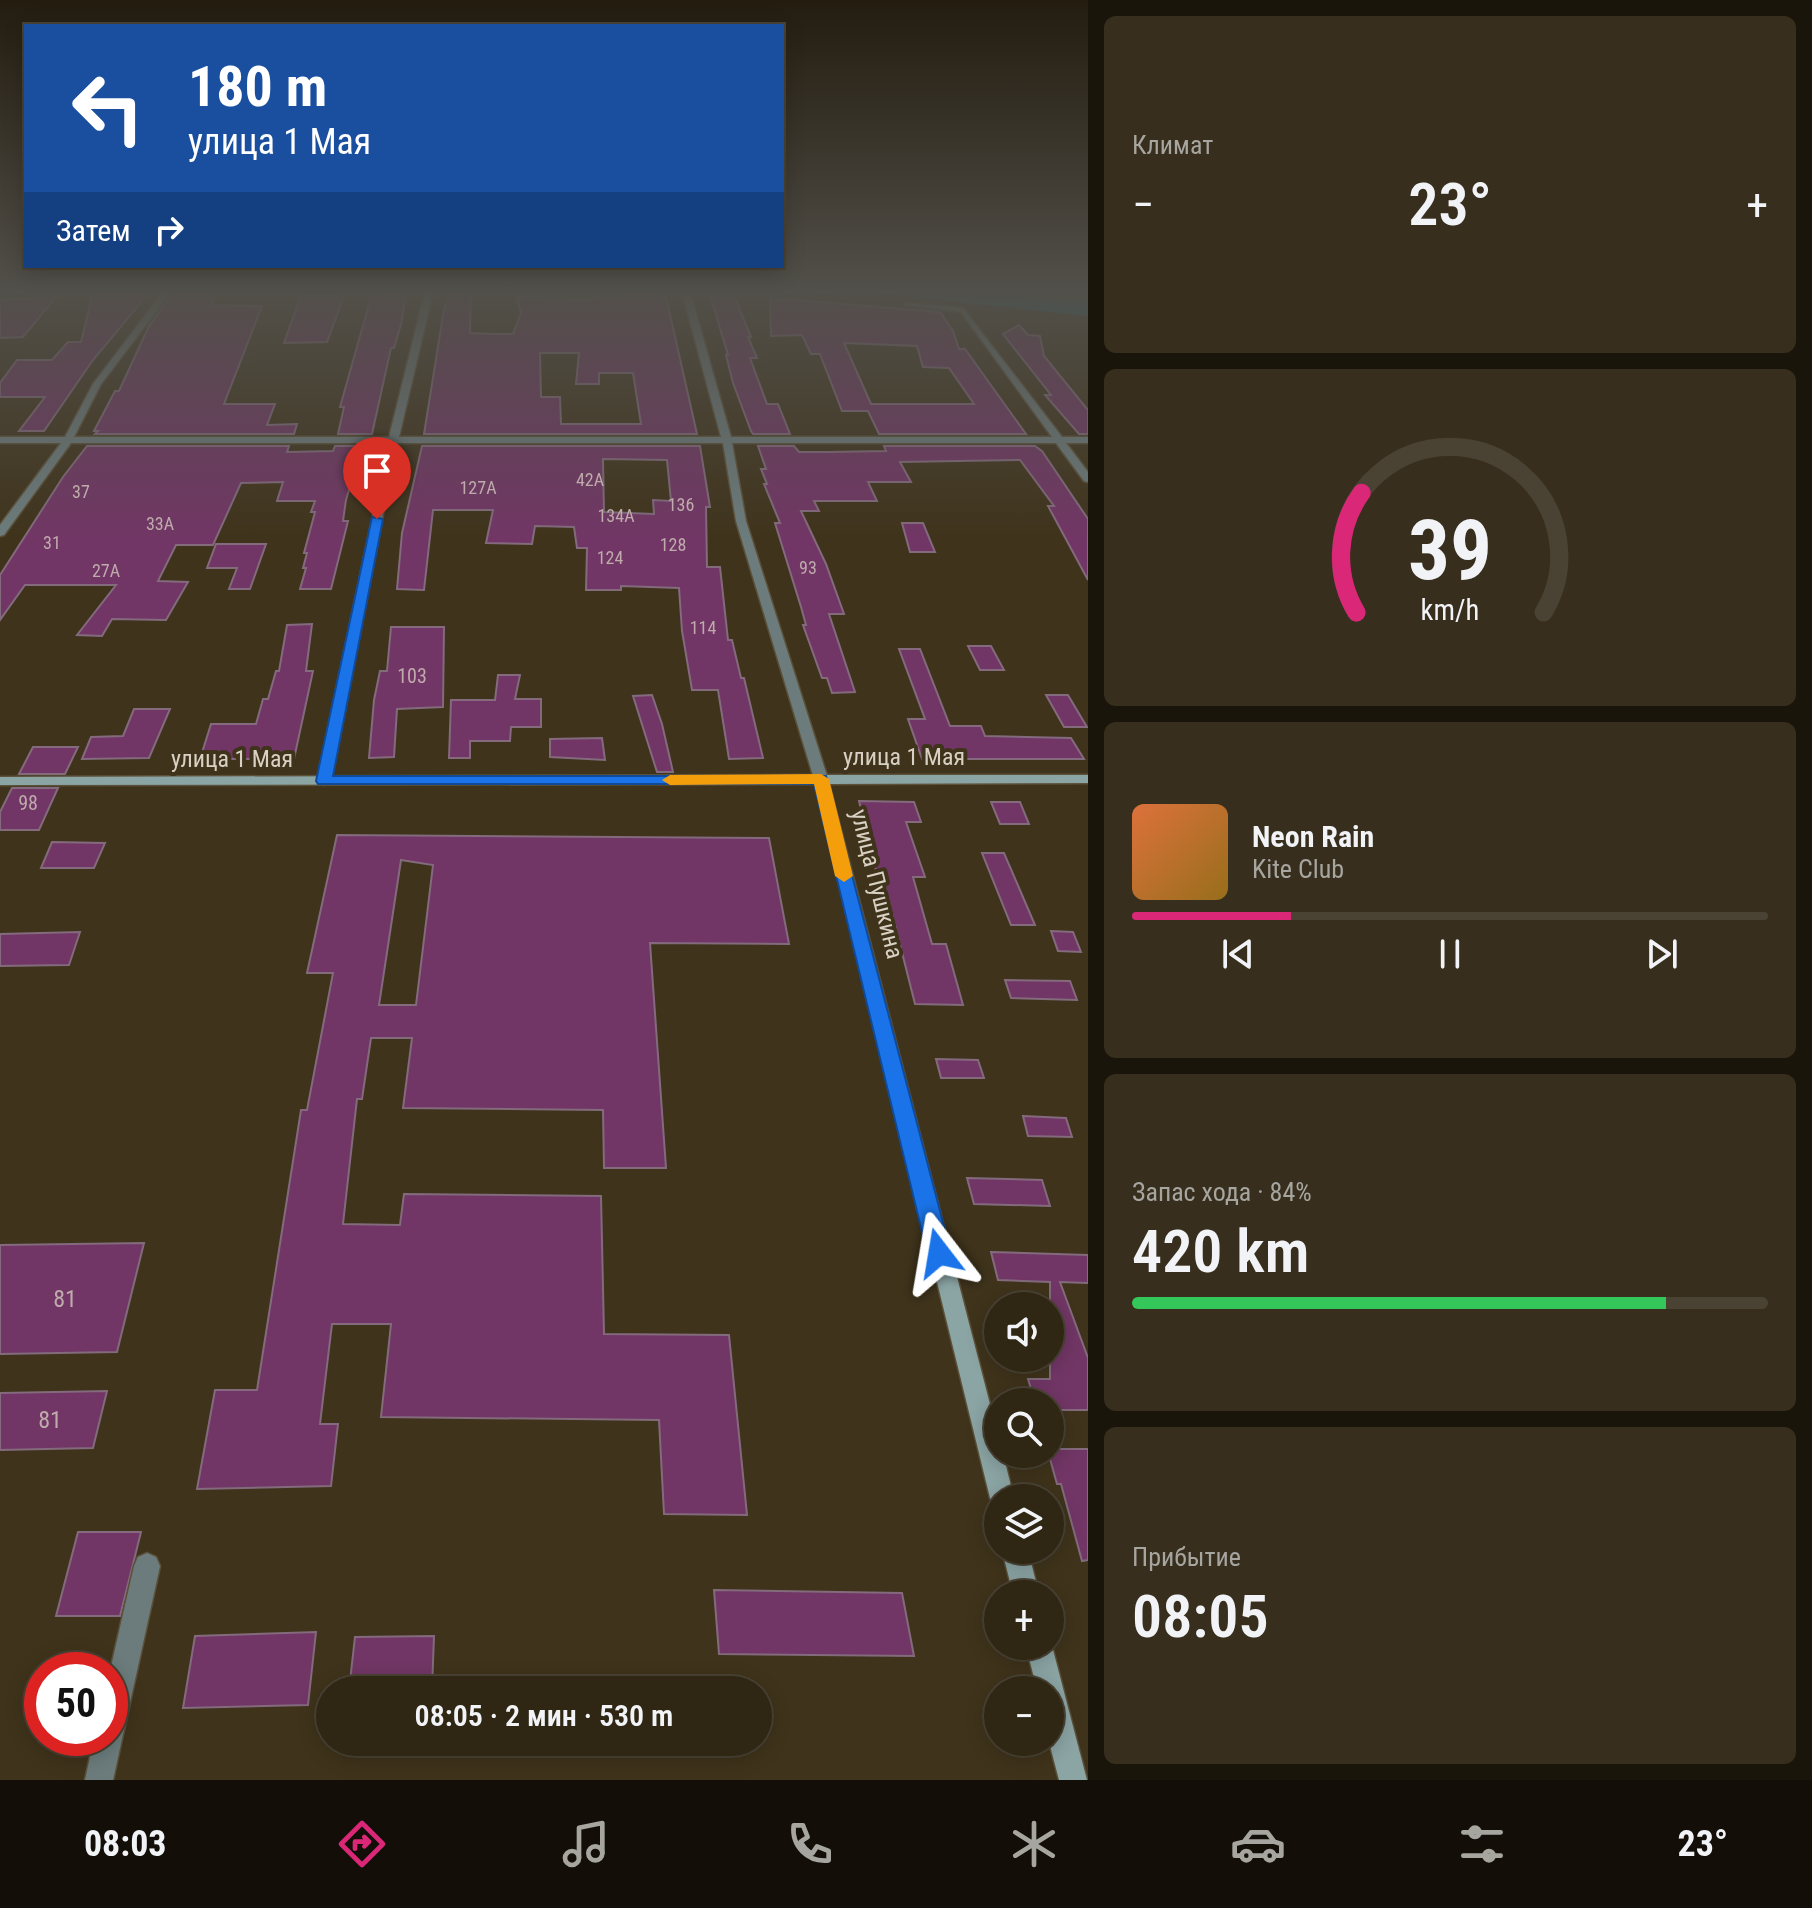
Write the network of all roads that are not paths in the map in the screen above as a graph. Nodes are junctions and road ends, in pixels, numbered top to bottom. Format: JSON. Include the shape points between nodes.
{"nodes":[{"id":1,"x":107,"y":371,"type":"edge"},
{"id":2,"x":410,"y":371,"type":"edge"},
{"id":3,"x":708,"y":371,"type":"edge"},
{"id":4,"x":1009,"y":371,"type":"edge"},
{"id":5,"x":0,"y":440,"type":"edge"},
{"id":6,"x":68,"y":440,"type":"junction"},
{"id":7,"x":393,"y":440,"type":"junction"},
{"id":8,"x":727,"y":440,"type":"junction"},
{"id":9,"x":1060,"y":440,"type":"junction"},
{"id":10,"x":1088,"y":440,"type":"edge"},
{"id":11,"x":1088,"y":479,"type":"edge"},
{"id":12,"x":0,"y":533,"type":"edge"},
{"id":13,"x":821,"y":779,"type":"junction"},
{"id":14,"x":1088,"y":779,"type":"edge"},
{"id":15,"x":0,"y":781,"type":"edge"},
{"id":16,"x":324,"y":781,"type":"junction"},
{"id":17,"x":998,"y":1484,"type":"edge"},
{"id":18,"x":147,"y":1566,"type":"dead end"},
{"id":19,"x":128,"y":1652,"type":"edge"},
{"id":20,"x":1043,"y":1660,"type":"edge"},
{"id":21,"x":104,"y":1756,"type":"edge"},
{"id":22,"x":99,"y":1780,"type":"edge"},
{"id":23,"x":1073,"y":1780,"type":"edge"}],
"edges":[{"from":1,"to":6,"type":"street"},
{"from":2,"to":7,"type":"street"},
{"from":3,"to":8,"type":"street","name":"улица Пушкина"},
{"from":4,"to":9,"type":"street"},
{"from":5,"to":6,"type":"street"},
{"from":6,"to":7,"type":"street"},
{"from":6,"to":12,"type":"street"},
{"from":7,"to":8,"type":"street"},
{"from":7,"to":16,"type":"street"},
{"from":8,"to":9,"type":"street"},
{"from":8,"to":13,"type":"street","name":"улица Пушкина","via":[[741,521]]},
{"from":9,"to":10,"type":"street"},
{"from":9,"to":11,"type":"street"},
{"from":13,"to":14,"type":"main road","name":"улица 1 Мая"},
{"from":13,"to":16,"type":"main road","name":"улица 1 Мая"},
{"from":13,"to":17,"type":"main road","name":"улица Пушкина"},
{"from":15,"to":16,"type":"main road","name":"улица 1 Мая"},
{"from":18,"to":19,"type":"street"},
{"from":20,"to":23,"type":"main road"},
{"from":21,"to":22,"type":"street"}]}
